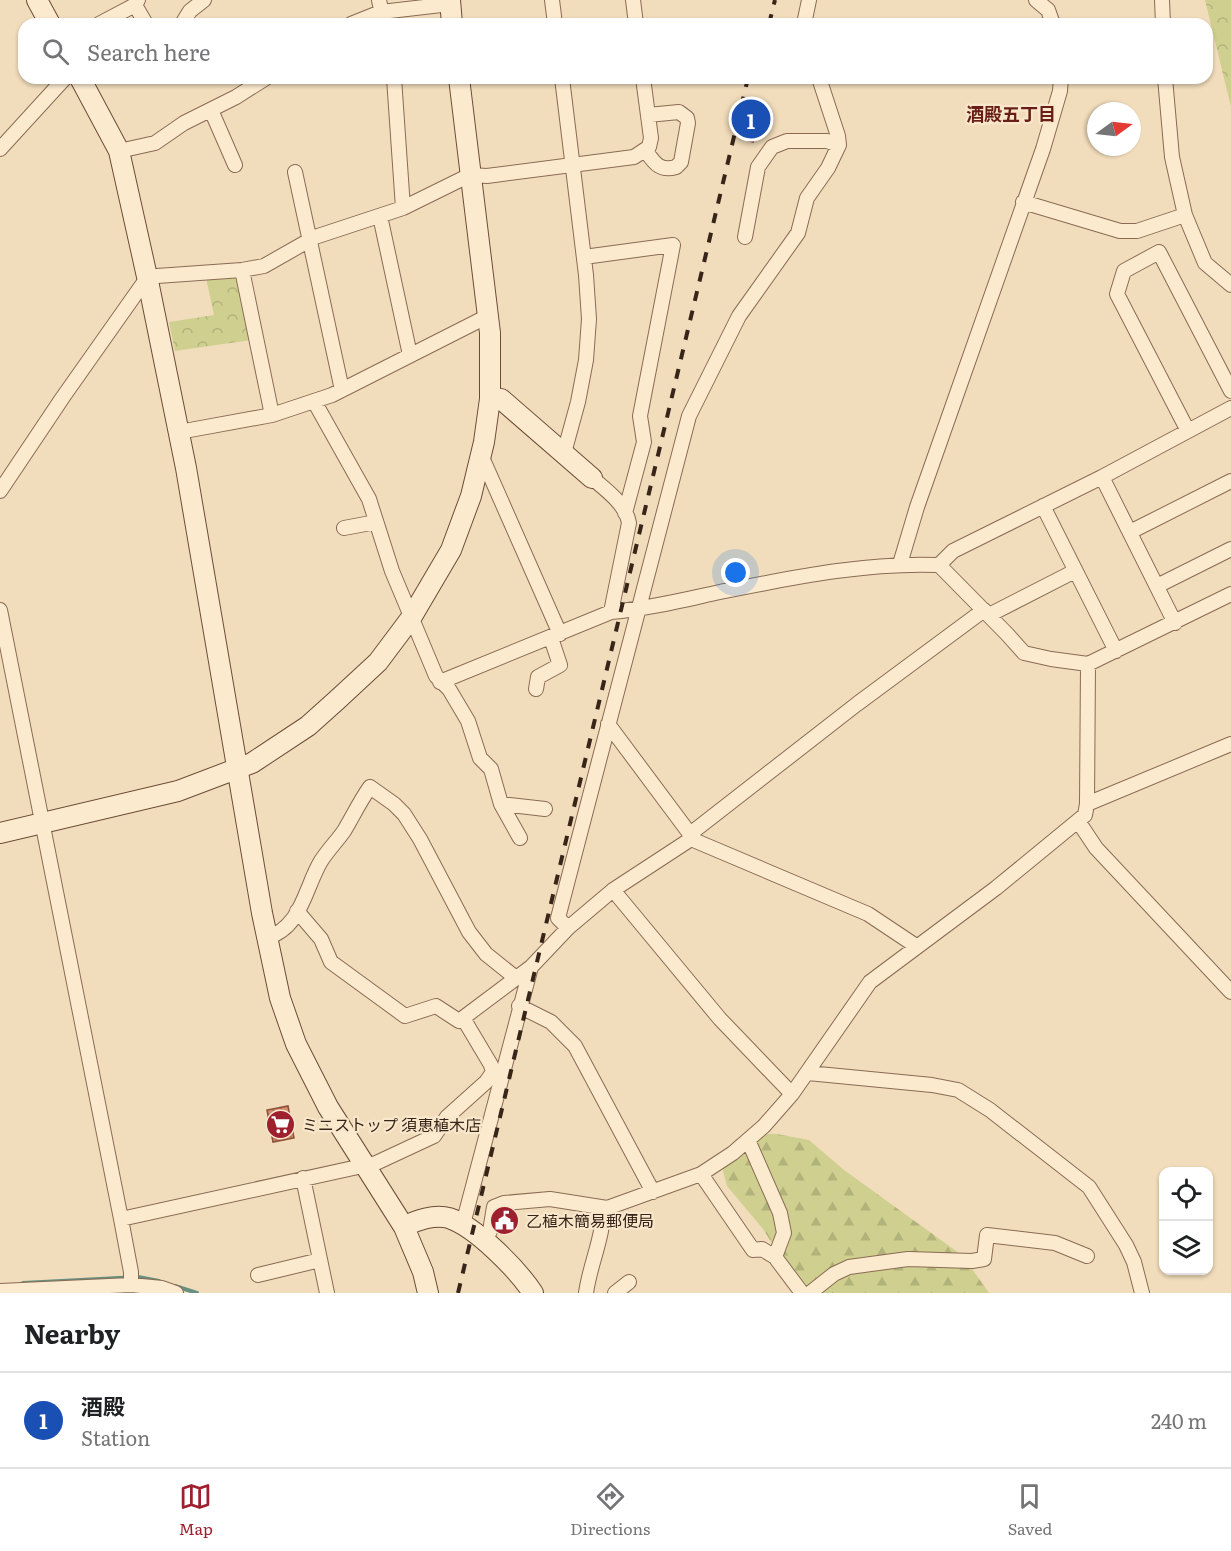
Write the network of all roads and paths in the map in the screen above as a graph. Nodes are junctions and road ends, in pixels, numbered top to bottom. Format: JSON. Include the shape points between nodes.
{"nodes":[{"id":1,"x":37,"y":0,"type":"edge"},
{"id":2,"x":204,"y":0,"type":"edge"},
{"id":3,"x":552,"y":0,"type":"edge"},
{"id":4,"x":633,"y":0,"type":"edge"},
{"id":5,"x":809,"y":0,"type":"edge"},
{"id":6,"x":1036,"y":0,"type":"edge"},
{"id":7,"x":1162,"y":0,"type":"edge"},
{"id":8,"x":450,"y":2,"type":"edge"},
{"id":9,"x":136,"y":3,"type":"edge"},
{"id":10,"x":381,"y":12,"type":"edge"},
{"id":11,"x":47,"y":18,"type":"edge"},
{"id":12,"x":110,"y":18,"type":"edge"},
{"id":13,"x":143,"y":18,"type":"edge"},
{"id":14,"x":185,"y":18,"type":"edge"},
{"id":15,"x":366,"y":18,"type":"edge"},
{"id":16,"x":452,"y":18,"type":"edge"},
{"id":17,"x":554,"y":18,"type":"edge"},
{"id":18,"x":635,"y":18,"type":"edge"},
{"id":19,"x":805,"y":18,"type":"edge"},
{"id":20,"x":1051,"y":18,"type":"edge"},
{"id":21,"x":1163,"y":18,"type":"edge"},
{"id":22,"x":59,"y":84,"type":"edge"},
{"id":23,"x":83,"y":84,"type":"edge"},
{"id":24,"x":256,"y":84,"type":"edge"},
{"id":25,"x":394,"y":84,"type":"edge"},
{"id":26,"x":460,"y":84,"type":"edge"},
{"id":27,"x":563,"y":84,"type":"edge"},
{"id":28,"x":644,"y":84,"type":"edge"},
{"id":29,"x":821,"y":84,"type":"edge"},
{"id":30,"x":1061,"y":84,"type":"edge"},
{"id":31,"x":1166,"y":84,"type":"edge"},
{"id":32,"x":211,"y":110,"type":"junction"},
{"id":33,"x":648,"y":115,"type":"junction"},
{"id":34,"x":839,"y":145,"type":"junction"},
{"id":35,"x":0,"y":148,"type":"edge"},
{"id":36,"x":645,"y":150,"type":"junction"},
{"id":37,"x":120,"y":151,"type":"junction"},
{"id":38,"x":235,"y":165,"type":"dead end"},
{"id":39,"x":573,"y":165,"type":"junction"},
{"id":40,"x":295,"y":172,"type":"dead end"},
{"id":41,"x":470,"y":175,"type":"junction"},
{"id":42,"x":1023,"y":202,"type":"junction"},
{"id":43,"x":403,"y":208,"type":"junction"},
{"id":44,"x":380,"y":216,"type":"junction"},
{"id":45,"x":1185,"y":216,"type":"junction"},
{"id":46,"x":745,"y":237,"type":"dead end"},
{"id":47,"x":310,"y":239,"type":"junction"},
{"id":48,"x":584,"y":257,"type":"junction"},
{"id":49,"x":242,"y":270,"type":"junction"},
{"id":50,"x":148,"y":281,"type":"junction"},
{"id":51,"x":1231,"y":285,"type":"edge"},
{"id":52,"x":488,"y":316,"type":"junction"},
{"id":53,"x":410,"y":355,"type":"junction"},
{"id":54,"x":342,"y":390,"type":"junction"},
{"id":55,"x":1231,"y":391,"type":"edge"},
{"id":56,"x":490,"y":399,"type":"junction"},
{"id":57,"x":314,"y":401,"type":"junction"},
{"id":58,"x":1231,"y":408,"type":"edge"},
{"id":59,"x":272,"y":415,"type":"junction"},
{"id":60,"x":1188,"y":431,"type":"junction"},
{"id":61,"x":179,"y":432,"type":"junction"},
{"id":62,"x":564,"y":453,"type":"junction"},
{"id":63,"x":481,"y":455,"type":"junction"},
{"id":64,"x":1101,"y":477,"type":"junction"},
{"id":65,"x":592,"y":478,"type":"joint"},
{"id":66,"x":1231,"y":481,"type":"edge"},
{"id":67,"x":0,"y":491,"type":"edge"},
{"id":68,"x":1043,"y":506,"type":"junction"},
{"id":69,"x":625,"y":513,"type":"junction"},
{"id":70,"x":376,"y":522,"type":"junction"},
{"id":71,"x":344,"y":528,"type":"dead end"},
{"id":72,"x":1130,"y":532,"type":"junction"},
{"id":73,"x":1231,"y":549,"type":"edge"},
{"id":74,"x":900,"y":564,"type":"junction"},
{"id":75,"x":939,"y":565,"type":"junction"},
{"id":76,"x":1076,"y":571,"type":"junction"},
{"id":77,"x":1157,"y":586,"type":"junction"},
{"id":78,"x":1231,"y":594,"type":"edge"},
{"id":79,"x":640,"y":609,"type":"junction"},
{"id":80,"x":0,"y":610,"type":"edge"},
{"id":81,"x":611,"y":612,"type":"junction"},
{"id":82,"x":986,"y":613,"type":"junction"},
{"id":83,"x":411,"y":618,"type":"junction"},
{"id":84,"x":1174,"y":623,"type":"junction"},
{"id":85,"x":556,"y":636,"type":"junction"},
{"id":86,"x":1116,"y":651,"type":"junction"},
{"id":87,"x":1088,"y":664,"type":"junction"},
{"id":88,"x":440,"y":682,"type":"junction"},
{"id":89,"x":536,"y":689,"type":"dead end"},
{"id":90,"x":608,"y":724,"type":"junction"},
{"id":91,"x":1231,"y":744,"type":"edge"},
{"id":92,"x":238,"y":769,"type":"junction"},
{"id":93,"x":501,"y":804,"type":"junction"},
{"id":94,"x":1087,"y":804,"type":"junction"},
{"id":95,"x":545,"y":808,"type":"dead end"},
{"id":96,"x":1078,"y":821,"type":"junction"},
{"id":97,"x":42,"y":824,"type":"junction"},
{"id":98,"x":0,"y":833,"type":"edge"},
{"id":99,"x":691,"y":837,"type":"junction"},
{"id":100,"x":520,"y":838,"type":"dead end"},
{"id":101,"x":614,"y":890,"type":"junction"},
{"id":102,"x":297,"y":911,"type":"junction"},
{"id":103,"x":568,"y":928,"type":"junction"},
{"id":104,"x":266,"y":938,"type":"junction"},
{"id":105,"x":916,"y":946,"type":"junction"},
{"id":106,"x":531,"y":967,"type":"junction"},
{"id":107,"x":516,"y":978,"type":"junction"},
{"id":108,"x":1231,"y":992,"type":"edge"},
{"id":109,"x":519,"y":1005,"type":"junction"},
{"id":110,"x":463,"y":1018,"type":"junction"},
{"id":111,"x":808,"y":1073,"type":"junction"},
{"id":112,"x":497,"y":1074,"type":"junction"},
{"id":113,"x":792,"y":1094,"type":"junction"},
{"id":114,"x":748,"y":1140,"type":"junction"},
{"id":115,"x":366,"y":1166,"type":"junction"},
{"id":116,"x":701,"y":1174,"type":"junction"},
{"id":117,"x":303,"y":1178,"type":"junction"},
{"id":118,"x":653,"y":1192,"type":"junction"},
{"id":119,"x":607,"y":1208,"type":"junction"},
{"id":120,"x":121,"y":1219,"type":"junction"},
{"id":121,"x":463,"y":1224,"type":"junction"},
{"id":122,"x":404,"y":1227,"type":"junction"},
{"id":123,"x":485,"y":1241,"type":"junction"},
{"id":124,"x":1087,"y":1256,"type":"dead end"},
{"id":125,"x":775,"y":1257,"type":"junction"},
{"id":126,"x":320,"y":1260,"type":"junction"},
{"id":127,"x":258,"y":1275,"type":"dead end"},
{"id":128,"x":629,"y":1282,"type":"dead end"},
{"id":129,"x":131,"y":1285,"type":"junction"},
{"id":130,"x":9,"y":1292,"type":"edge"},
{"id":131,"x":176,"y":1293,"type":"edge"},
{"id":132,"x":327,"y":1293,"type":"edge"},
{"id":133,"x":428,"y":1293,"type":"edge"},
{"id":134,"x":533,"y":1293,"type":"edge"},
{"id":135,"x":586,"y":1293,"type":"edge"},
{"id":136,"x":615,"y":1293,"type":"edge"},
{"id":137,"x":802,"y":1293,"type":"edge"},
{"id":138,"x":810,"y":1293,"type":"edge"},
{"id":139,"x":1142,"y":1293,"type":"edge"}],
"edges":[{"from":1,"to":11,"type":"street"},
{"from":2,"to":14,"type":"street"},
{"from":3,"to":17,"type":"street"},
{"from":4,"to":18,"type":"street"},
{"from":5,"to":19,"type":"street"},
{"from":6,"to":20,"type":"street"},
{"from":7,"to":21,"type":"street"},
{"from":8,"to":10,"type":"street"},
{"from":8,"to":16,"type":"street"},
{"from":9,"to":12,"type":"street"},
{"from":9,"to":13,"type":"street"},
{"from":10,"to":15,"type":"street"},
{"from":22,"to":35,"type":"street"},
{"from":23,"to":37,"type":"street"},
{"from":24,"to":32,"type":"street"},
{"from":25,"to":43,"type":"street"},
{"from":26,"to":41,"type":"street"},
{"from":27,"to":39,"type":"street"},
{"from":28,"to":33,"type":"street"},
{"from":29,"to":34,"type":"street"},
{"from":30,"to":42,"type":"street"},
{"from":31,"to":45,"type":"street","via":[[1172,157]]},
{"from":32,"to":37,"type":"street","via":[[155,143]]},
{"from":32,"to":38,"type":"street"},
{"from":33,"to":36,"type":"street","via":[[651,138]]},
{"from":33,"to":36,"type":"street","via":[[679,112],[688,123],[681,162],[676,167],[656,166]]},
{"from":34,"to":46,"type":"street","via":[[827,141],[787,141],[772,147],[758,167]]},
{"from":34,"to":79,"type":"street","via":[[807,198],[798,233],[739,316],[689,416]]},
{"from":36,"to":39,"type":"street","via":[[634,157]]},
{"from":37,"to":50,"type":"street"},
{"from":39,"to":41,"type":"street"},
{"from":39,"to":48,"type":"street"},
{"from":40,"to":47,"type":"street"},
{"from":41,"to":43,"type":"street"},
{"from":41,"to":52,"type":"street"},
{"from":42,"to":45,"type":"street","via":[[1120,231],[1137,231]]},
{"from":42,"to":74,"type":"street"},
{"from":43,"to":44,"type":"street"},
{"from":44,"to":47,"type":"street"},
{"from":44,"to":53,"type":"street"},
{"from":45,"to":51,"type":"street","via":[[1205,263]]},
{"from":47,"to":49,"type":"street","via":[[264,266]]},
{"from":47,"to":54,"type":"street"},
{"from":48,"to":62,"type":"street","via":[[589,319],[586,360]]},
{"from":48,"to":69,"type":"street","via":[[673,245],[640,416],[644,442]]},
{"from":49,"to":50,"type":"street","via":[[157,276]]},
{"from":49,"to":59,"type":"street"},
{"from":50,"to":61,"type":"street"},
{"from":50,"to":67,"type":"street"},
{"from":52,"to":53,"type":"street"},
{"from":52,"to":56,"type":"street"},
{"from":53,"to":54,"type":"street"},
{"from":54,"to":57,"type":"street"},
{"from":55,"to":60,"type":"street","via":[[1159,252],[1124,271],[1117,294]]},
{"from":56,"to":62,"type":"street","via":[[501,399]]},
{"from":56,"to":63,"type":"street"},
{"from":57,"to":59,"type":"street"},
{"from":57,"to":70,"type":"street","via":[[369,499]]},
{"from":58,"to":60,"type":"street"},
{"from":59,"to":61,"type":"street"},
{"from":60,"to":64,"type":"street"},
{"from":61,"to":92,"type":"street"},
{"from":62,"to":65,"type":"street"},
{"from":63,"to":83,"type":"street","via":[[451,550]]},
{"from":63,"to":85,"type":"street"},
{"from":64,"to":68,"type":"street"},
{"from":64,"to":72,"type":"street"},
{"from":65,"to":69,"type":"street","via":[[615,498]]},
{"from":66,"to":72,"type":"street"},
{"from":68,"to":75,"type":"street","via":[[953,551]]},
{"from":68,"to":76,"type":"street"},
{"from":69,"to":81,"type":"street","via":[[629,523]]},
{"from":70,"to":71,"type":"street"},
{"from":70,"to":83,"type":"street"},
{"from":72,"to":77,"type":"street"},
{"from":73,"to":77,"type":"street"},
{"from":74,"to":75,"type":"street"},
{"from":74,"to":79,"type":"street","via":[[768,583]]},
{"from":75,"to":82,"type":"street"},
{"from":76,"to":82,"type":"street"},
{"from":76,"to":86,"type":"street"},
{"from":77,"to":84,"type":"street"},
{"from":78,"to":84,"type":"street"},
{"from":79,"to":81,"type":"street"},
{"from":79,"to":90,"type":"street"},
{"from":80,"to":97,"type":"street"},
{"from":81,"to":85,"type":"street"},
{"from":82,"to":87,"type":"street","via":[[1024,653]]},
{"from":82,"to":99,"type":"street","via":[[857,704]]},
{"from":83,"to":88,"type":"street"},
{"from":83,"to":92,"type":"street","via":[[378,662],[308,726]]},
{"from":84,"to":86,"type":"street"},
{"from":85,"to":88,"type":"street"},
{"from":85,"to":89,"type":"street","via":[[560,665],[538,677]]},
{"from":86,"to":87,"type":"street"},
{"from":87,"to":94,"type":"street"},
{"from":88,"to":93,"type":"street","via":[[449,689],[468,721],[480,758],[491,769]]},
{"from":90,"to":99,"type":"street"},
{"from":90,"to":103,"type":"street","via":[[558,918]]},
{"from":91,"to":94,"type":"street"},
{"from":92,"to":97,"type":"street","via":[[178,791]]},
{"from":92,"to":104,"type":"street"},
{"from":93,"to":95,"type":"street"},
{"from":93,"to":100,"type":"street"},
{"from":94,"to":96,"type":"street","via":[[1085,815]]},
{"from":96,"to":105,"type":"street"},
{"from":96,"to":108,"type":"street","via":[[1096,848]]},
{"from":97,"to":98,"type":"street"},
{"from":97,"to":120,"type":"street"},
{"from":99,"to":101,"type":"street"},
{"from":99,"to":105,"type":"street","via":[[868,914]]},
{"from":101,"to":103,"type":"street"},
{"from":101,"to":113,"type":"street","via":[[720,1019]]},
{"from":102,"to":104,"type":"street","via":[[290,923]]},
{"from":102,"to":107,"type":"street","via":[[320,862],[370,788],[404,814],[469,932],[486,954]]},
{"from":102,"to":110,"type":"street","via":[[321,939],[331,962],[405,1016],[436,1006],[459,1021]]},
{"from":103,"to":106,"type":"street"},
{"from":104,"to":115,"type":"street","via":[[296,1044],[328,1107]]},
{"from":105,"to":111,"type":"street","via":[[870,982]]},
{"from":106,"to":107,"type":"street"},
{"from":106,"to":109,"type":"street"},
{"from":107,"to":110,"type":"street"},
{"from":109,"to":112,"type":"street"},
{"from":109,"to":118,"type":"street","via":[[551,1022],[575,1046]]},
{"from":110,"to":112,"type":"street"},
{"from":111,"to":113,"type":"street"},
{"from":111,"to":139,"type":"street","via":[[958,1090],[990,1110],[1089,1187],[1134,1262]]},
{"from":112,"to":115,"type":"street","via":[[447,1117],[434,1136]]},
{"from":112,"to":121,"type":"street"},
{"from":113,"to":114,"type":"street"},
{"from":114,"to":116,"type":"street"},
{"from":114,"to":125,"type":"street","via":[[780,1213],[784,1233]]},
{"from":115,"to":117,"type":"street"},
{"from":115,"to":122,"type":"street"},
{"from":116,"to":118,"type":"street"},
{"from":116,"to":125,"type":"street","via":[[753,1250],[762,1249]]},
{"from":117,"to":120,"type":"street"},
{"from":117,"to":126,"type":"street"},
{"from":118,"to":119,"type":"street"},
{"from":119,"to":123,"type":"street","via":[[550,1199],[504,1203],[494,1207]]},
{"from":119,"to":135,"type":"street","via":[[602,1214]]},
{"from":120,"to":129,"type":"street"},
{"from":121,"to":122,"type":"street","via":[[447,1217],[417,1220]]},
{"from":121,"to":123,"type":"street"},
{"from":122,"to":133,"type":"street"},
{"from":123,"to":134,"type":"street"},
{"from":124,"to":138,"type":"street","via":[[1055,1243],[987,1235],[984,1259],[908,1259],[849,1267]]},
{"from":125,"to":137,"type":"street"},
{"from":126,"to":127,"type":"street"},
{"from":126,"to":132,"type":"street"},
{"from":128,"to":136,"type":"street"},
{"from":129,"to":130,"type":"street"},
{"from":129,"to":131,"type":"street"}]}
